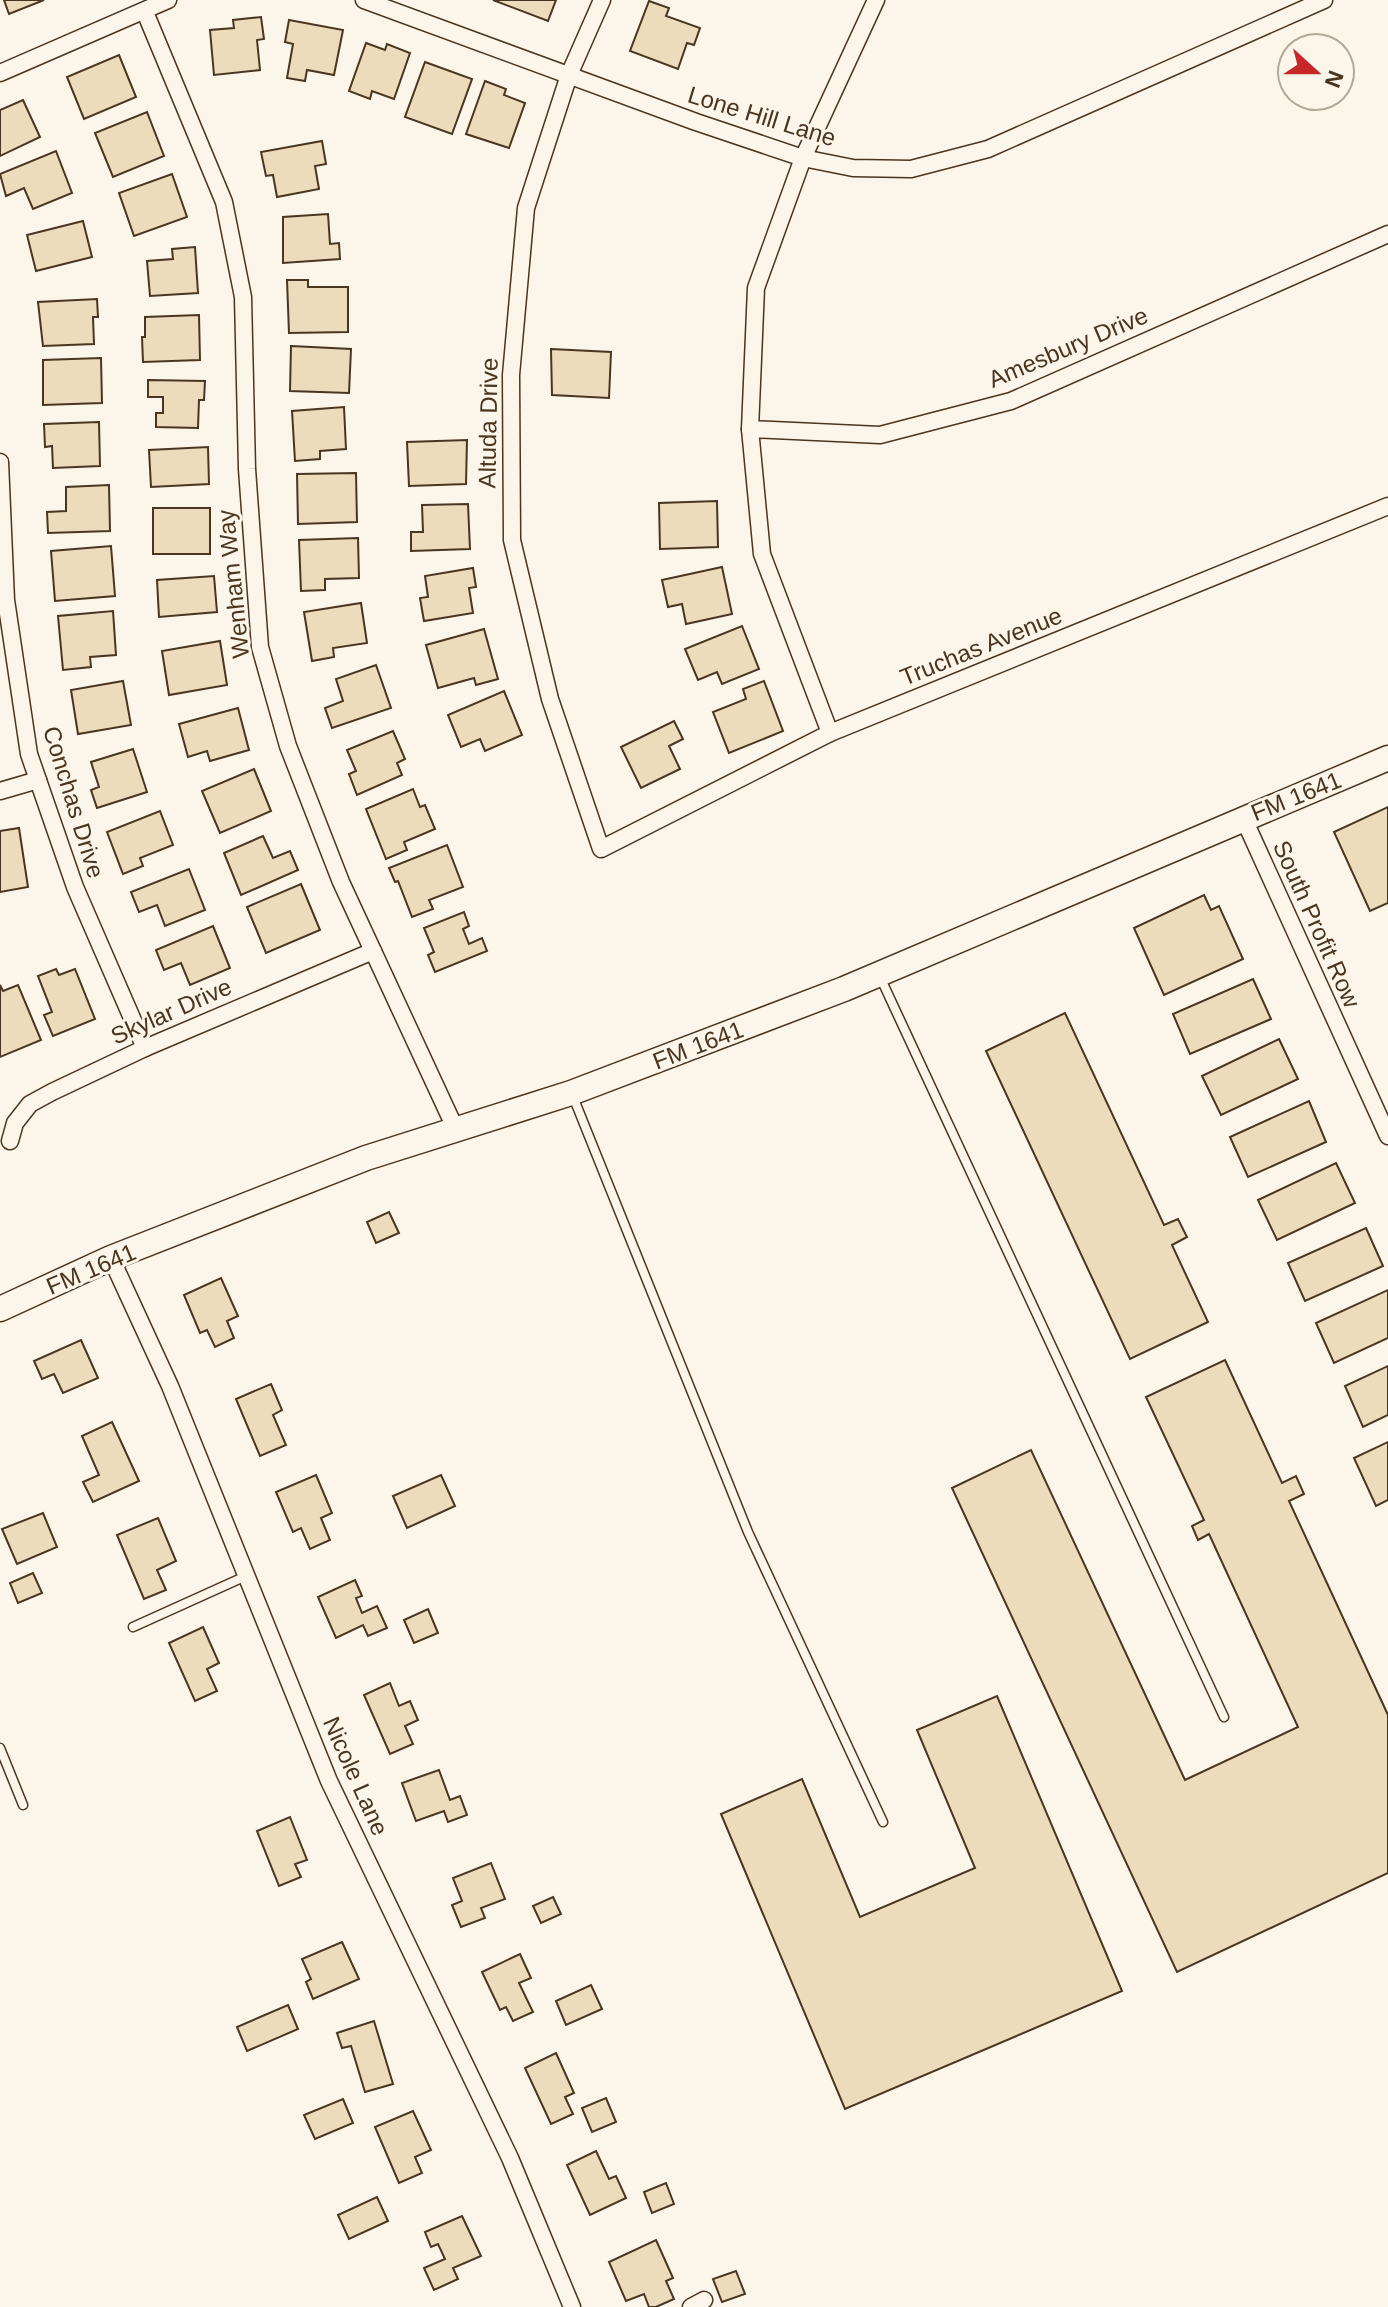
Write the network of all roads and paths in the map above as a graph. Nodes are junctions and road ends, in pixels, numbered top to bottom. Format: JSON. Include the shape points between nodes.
{"nodes":[{"id":1,"x":168,"y":0,"type":"edge"},
{"id":2,"x":364,"y":0,"type":"edge"},
{"id":3,"x":602,"y":0,"type":"edge"},
{"id":4,"x":876,"y":0,"type":"edge"},
{"id":5,"x":1324,"y":0,"type":"edge"},
{"id":6,"x":145,"y":12,"type":"junction"},
{"id":7,"x":0,"y":73,"type":"edge"},
{"id":8,"x":569,"y":75,"type":"junction"},
{"id":9,"x":803,"y":158,"type":"junction"},
{"id":10,"x":1388,"y":234,"type":"edge"},
{"id":11,"x":750,"y":429,"type":"junction"},
{"id":12,"x":0,"y":462,"type":"edge"},
{"id":13,"x":1388,"y":506,"type":"edge"},
{"id":14,"x":1,"y":525,"type":"edge"},
{"id":15,"x":830,"y":733,"type":"junction"},
{"id":16,"x":1388,"y":758,"type":"edge"},
{"id":17,"x":38,"y":780,"type":"junction"},
{"id":18,"x":0,"y":791,"type":"edge"},
{"id":19,"x":1243,"y":817,"type":"junction"},
{"id":20,"x":601,"y":849,"type":"joint"},
{"id":21,"x":373,"y":951,"type":"junction"},
{"id":22,"x":879,"y":974,"type":"junction"},
{"id":23,"x":145,"y":1048,"type":"junction"},
{"id":24,"x":571,"y":1093,"type":"junction"},
{"id":25,"x":456,"y":1130,"type":"junction"},
{"id":26,"x":1388,"y":1136,"type":"edge"},
{"id":27,"x":10,"y":1141,"type":"dead end"},
{"id":28,"x":111,"y":1258,"type":"junction"},
{"id":29,"x":0,"y":1309,"type":"edge"},
{"id":30,"x":247,"y":1576,"type":"junction"},
{"id":31,"x":133,"y":1627,"type":"dead end"},
{"id":32,"x":1224,"y":1717,"type":"dead end"},
{"id":33,"x":0,"y":1748,"type":"edge"},
{"id":34,"x":23,"y":1805,"type":"dead end"},
{"id":35,"x":883,"y":1822,"type":"dead end"},
{"id":36,"x":572,"y":2307,"type":"edge"}],
"edges":[{"from":1,"to":6,"type":"street"},
{"from":2,"to":8,"type":"street","name":"Lone Hill Lane"},
{"from":3,"to":8,"type":"street","name":"Altuda Drive"},
{"from":4,"to":9,"type":"street"},
{"from":5,"to":9,"type":"street","name":"Lone Hill Lane","via":[[988,149],[911,169],[853,168]]},
{"from":6,"to":7,"type":"street"},
{"from":6,"to":21,"type":"street","name":"Wenham Way","via":[[224,202],[243,297],[247,469],[260,647],[288,746]]},
{"from":8,"to":9,"type":"street","name":"Lone Hill Lane"},
{"from":8,"to":20,"type":"street","name":"Altuda Drive","via":[[526,208],[511,375],[512,540],[550,699]]},
{"from":9,"to":11,"type":"street","via":[[756,288]]},
{"from":10,"to":11,"type":"street","name":"Amesbury Drive","via":[[1011,401],[880,435]]},
{"from":11,"to":15,"type":"street","via":[[762,554]]},
{"from":12,"to":14,"type":"street","name":"Conchas Drive"},
{"from":13,"to":15,"type":"street","name":"Truchas Avenue"},
{"from":14,"to":17,"type":"street","name":"Conchas Drive","via":[[6,600],[29,754]]},
{"from":15,"to":20,"type":"street","name":"Truchas Avenue"},
{"from":16,"to":19,"type":"main road","name":"FM 1641","number":"FM 1641"},
{"from":17,"to":18,"type":"street"},
{"from":17,"to":23,"type":"street","name":"Conchas Drive","via":[[75,887]]},
{"from":19,"to":22,"type":"main road","name":"FM 1641","number":"FM 1641"},
{"from":19,"to":26,"type":"street","name":"South Profit Row"},
{"from":21,"to":23,"type":"street","name":"Skylar Drive"},
{"from":21,"to":25,"type":"street","name":"Wenham Way"},
{"from":22,"to":24,"type":"main road","name":"FM 1641","number":"FM 1641"},
{"from":22,"to":32,"type":"lane"},
{"from":23,"to":27,"type":"street","name":"Skylar Drive","via":[[30,1104],[15,1123]]},
{"from":24,"to":25,"type":"main road","name":"FM 1641","number":"FM 1641"},
{"from":24,"to":35,"type":"lane","via":[[748,1532]]},
{"from":25,"to":28,"type":"main road","name":"FM 1641","number":"FM 1641","via":[[366,1158]]},
{"from":28,"to":29,"type":"main road","name":"FM 1641","number":"FM 1641"},
{"from":28,"to":30,"type":"street","name":"Nicole Lane"},
{"from":30,"to":31,"type":"lane"},
{"from":30,"to":36,"type":"street","name":"Nicole Lane","via":[[329,1781],[510,2158]]},
{"from":33,"to":34,"type":"lane"}]}
